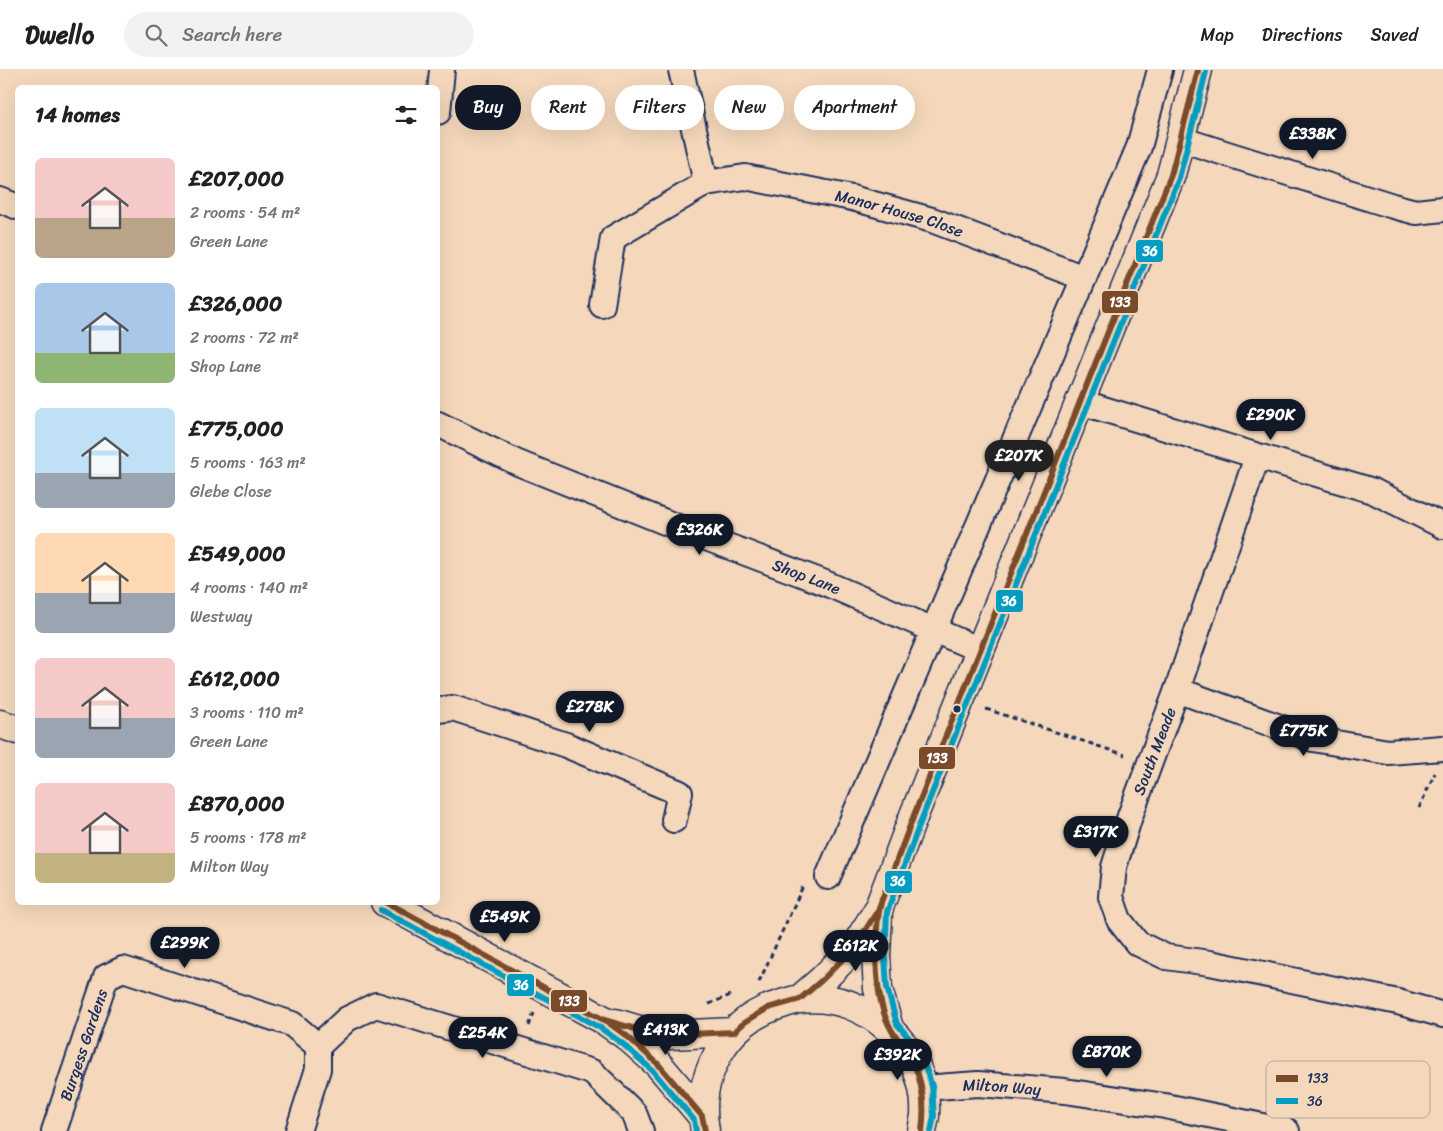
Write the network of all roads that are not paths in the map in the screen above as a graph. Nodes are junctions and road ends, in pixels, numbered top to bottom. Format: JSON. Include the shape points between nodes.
{"nodes":[{"id":1,"x":442,"y":70,"type":"edge"},
{"id":2,"x":682,"y":70,"type":"edge"},
{"id":3,"x":1160,"y":70,"type":"edge"},
{"id":4,"x":1198,"y":70,"type":"edge"},
{"id":5,"x":440,"y":91,"type":"edge"},
{"id":6,"x":1180,"y":138,"type":"junction"},
{"id":7,"x":706,"y":183,"type":"junction"},
{"id":8,"x":0,"y":200,"type":"edge"},
{"id":9,"x":15,"y":206,"type":"edge"},
{"id":10,"x":1443,"y":209,"type":"edge"},
{"id":11,"x":1084,"y":278,"type":"junction"},
{"id":12,"x":602,"y":305,"type":"dead end"},
{"id":13,"x":1080,"y":402,"type":"junction"},
{"id":14,"x":440,"y":425,"type":"edge"},
{"id":15,"x":1257,"y":457,"type":"junction"},
{"id":16,"x":1443,"y":526,"type":"edge"},
{"id":17,"x":935,"y":630,"type":"junction"},
{"id":18,"x":980,"y":650,"type":"junction"},
{"id":19,"x":1177,"y":690,"type":"junction"},
{"id":20,"x":440,"y":710,"type":"edge"},
{"id":21,"x":1443,"y":748,"type":"edge"},
{"id":22,"x":674,"y":820,"type":"dead end"},
{"id":23,"x":828,"y":877,"type":"road end"},
{"id":24,"x":391,"y":905,"type":"edge"},
{"id":25,"x":878,"y":910,"type":"junction"},
{"id":26,"x":800,"y":999,"type":"junction"},
{"id":27,"x":1443,"y":1015,"type":"edge"},
{"id":28,"x":604,"y":1020,"type":"junction"},
{"id":29,"x":889,"y":1028,"type":"junction"},
{"id":30,"x":734,"y":1032,"type":"junction"},
{"id":31,"x":318,"y":1046,"type":"junction"},
{"id":32,"x":923,"y":1088,"type":"junction"},
{"id":33,"x":704,"y":1124,"type":"edge"},
{"id":34,"x":54,"y":1131,"type":"edge"},
{"id":35,"x":298,"y":1131,"type":"edge"},
{"id":36,"x":641,"y":1131,"type":"edge"},
{"id":37,"x":922,"y":1131,"type":"edge"},
{"id":38,"x":1287,"y":1131,"type":"edge"}],
"edges":[{"from":1,"to":5,"type":"street"},
{"from":2,"to":7,"type":"street"},
{"from":3,"to":11,"type":"street","via":[[1138,147]]},
{"from":4,"to":6,"type":"main road"},
{"from":6,"to":10,"type":"street","via":[[1393,206],[1416,212]]},
{"from":6,"to":13,"type":"main road","via":[[1171,175]]},
{"from":7,"to":11,"type":"street","name":"Manor House Close","via":[[745,177],[852,198],[932,220]]},
{"from":7,"to":12,"type":"street","name":"Manor House Close","via":[[613,238]]},
{"from":8,"to":9,"type":"street"},
{"from":11,"to":17,"type":"street"},
{"from":13,"to":15,"type":"street"},
{"from":13,"to":18,"type":"main road"},
{"from":14,"to":17,"type":"street","name":"Shop Lane","via":[[518,462]]},
{"from":15,"to":16,"type":"street","via":[[1373,491]]},
{"from":15,"to":19,"type":"street","name":"South Meade"},
{"from":17,"to":18,"type":"street","name":"Shop Lane"},
{"from":17,"to":23,"type":"street"},
{"from":18,"to":25,"type":"main road"},
{"from":19,"to":21,"type":"street","via":[[1313,739],[1388,752]]},
{"from":19,"to":27,"type":"street","name":"South Meade","via":[[1114,867],[1111,897],[1119,920],[1137,943],[1166,957],[1398,1002]]},
{"from":20,"to":22,"type":"street","via":[[453,708],[566,744],[680,793]]},
{"from":24,"to":28,"type":"main road"},
{"from":25,"to":26,"type":"main road","via":[[854,948]]},
{"from":25,"to":29,"type":"main road","via":[[878,988]]},
{"from":26,"to":29,"type":"main road","via":[[849,1004]]},
{"from":26,"to":30,"type":"main road","via":[[768,1008]]},
{"from":28,"to":30,"type":"main road","via":[[669,1035]]},
{"from":28,"to":33,"type":"main road","via":[[658,1064]]},
{"from":29,"to":32,"type":"main road","via":[[903,1044]]},
{"from":30,"to":33,"type":"main road","via":[[709,1070],[703,1094]]},
{"from":31,"to":34,"type":"street","name":"Burgess Gardens","via":[[292,1024],[123,968],[106,977]]},
{"from":31,"to":35,"type":"street","via":[[318,1069]]},
{"from":31,"to":36,"type":"street","via":[[347,1019],[376,1005],[592,1072],[634,1113]]},
{"from":32,"to":37,"type":"main road","via":[[925,1116]]},
{"from":32,"to":38,"type":"street","name":"Milton Way","via":[[978,1084],[1065,1091],[1165,1106]]}]}
